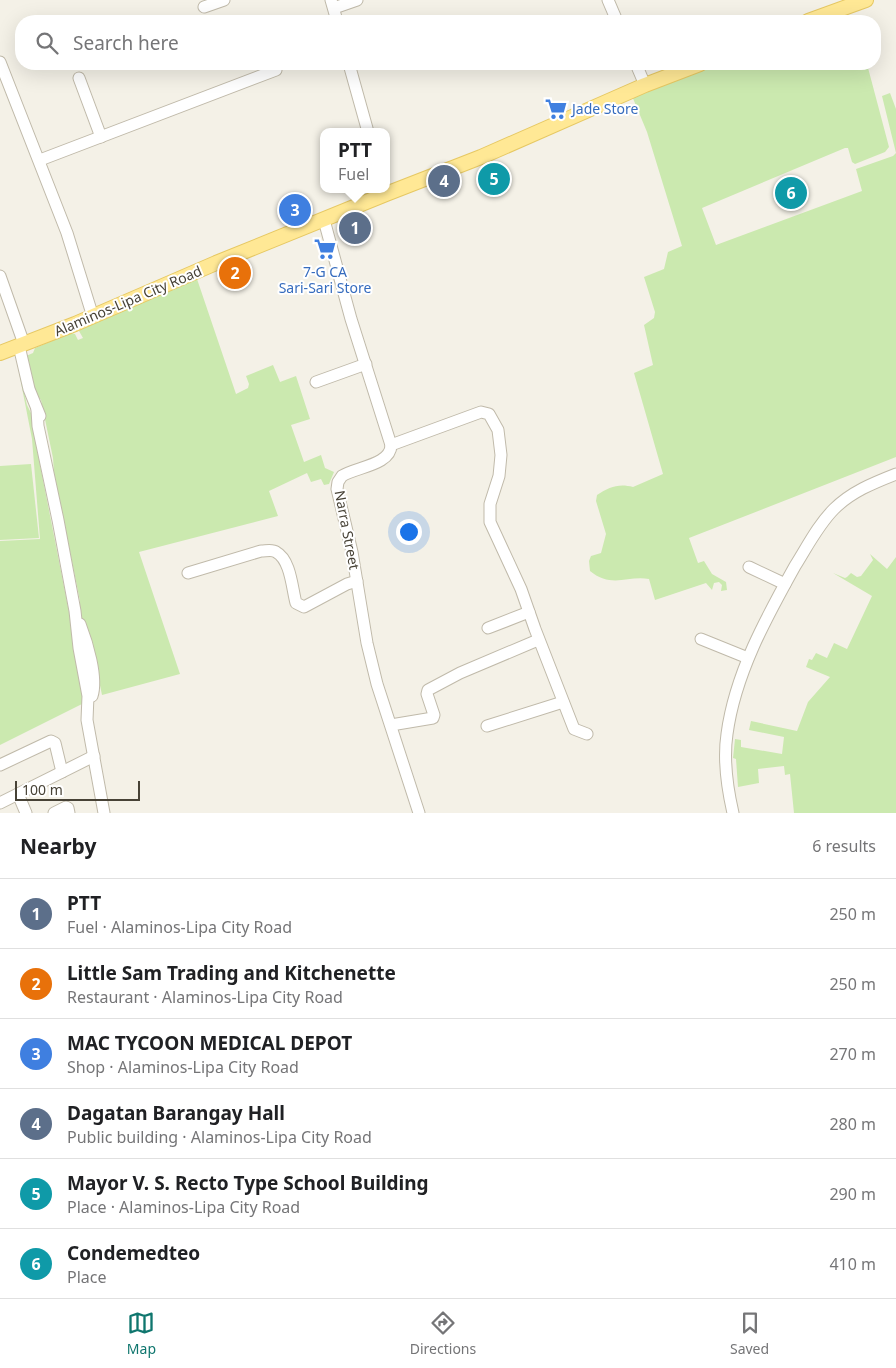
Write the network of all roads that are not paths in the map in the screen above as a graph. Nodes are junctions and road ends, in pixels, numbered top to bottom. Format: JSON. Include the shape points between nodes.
{"nodes":[{"id":1,"x":224,"y":0,"type":"edge"},
{"id":2,"x":358,"y":0,"type":"edge"},
{"id":3,"x":608,"y":0,"type":"edge"},
{"id":4,"x":866,"y":0,"type":"edge"},
{"id":5,"x":333,"y":4,"type":"edge"},
{"id":6,"x":204,"y":7,"type":"dead end"},
{"id":7,"x":614,"y":15,"type":"edge"},
{"id":8,"x":825,"y":15,"type":"edge"},
{"id":9,"x":0,"y":62,"type":"edge"},
{"id":10,"x":276,"y":70,"type":"dead end"},
{"id":11,"x":351,"y":70,"type":"edge"},
{"id":12,"x":639,"y":70,"type":"edge"},
{"id":13,"x":684,"y":70,"type":"edge"},
{"id":14,"x":79,"y":78,"type":"dead end"},
{"id":15,"x":645,"y":85,"type":"junction"},
{"id":16,"x":367,"y":128,"type":"edge"},
{"id":17,"x":101,"y":137,"type":"junction"},
{"id":18,"x":40,"y":160,"type":"junction"},
{"id":19,"x":390,"y":190,"type":"edge"},
{"id":20,"x":383,"y":193,"type":"edge"},
{"id":21,"x":324,"y":220,"type":"junction"},
{"id":22,"x":0,"y":276,"type":"edge"},
{"id":23,"x":93,"y":317,"type":"junction"},
{"id":24,"x":22,"y":345,"type":"junction"},
{"id":25,"x":0,"y":353,"type":"edge"},
{"id":26,"x":366,"y":364,"type":"junction"},
{"id":27,"x":316,"y":382,"type":"dead end"},
{"id":28,"x":391,"y":445,"type":"junction"},
{"id":29,"x":896,"y":474,"type":"edge"},
{"id":30,"x":749,"y":567,"type":"dead end"},
{"id":31,"x":188,"y":573,"type":"dead end"},
{"id":32,"x":357,"y":581,"type":"junction"},
{"id":33,"x":785,"y":584,"type":"junction"},
{"id":34,"x":529,"y":612,"type":"junction"},
{"id":35,"x":488,"y":628,"type":"dead end"},
{"id":36,"x":701,"y":639,"type":"dead end"},
{"id":37,"x":538,"y":640,"type":"junction"},
{"id":38,"x":748,"y":658,"type":"junction"},
{"id":39,"x":563,"y":702,"type":"junction"},
{"id":40,"x":391,"y":725,"type":"junction"},
{"id":41,"x":487,"y":726,"type":"dead end"},
{"id":42,"x":587,"y":734,"type":"dead end"},
{"id":43,"x":94,"y":756,"type":"junction"},
{"id":44,"x":0,"y":765,"type":"edge"},
{"id":45,"x":62,"y":772,"type":"junction"},
{"id":46,"x":18,"y":794,"type":"junction"},
{"id":47,"x":0,"y":803,"type":"edge"},
{"id":48,"x":26,"y":813,"type":"edge"},
{"id":49,"x":54,"y":813,"type":"edge"},
{"id":50,"x":69,"y":813,"type":"edge"},
{"id":51,"x":104,"y":813,"type":"edge"},
{"id":52,"x":420,"y":813,"type":"edge"},
{"id":53,"x":732,"y":813,"type":"edge"}],
"edges":[{"from":1,"to":6,"type":"street"},
{"from":2,"to":5,"type":"street"},
{"from":3,"to":7,"type":"street"},
{"from":4,"to":8,"type":"main road"},
{"from":9,"to":18,"type":"street"},
{"from":10,"to":17,"type":"street"},
{"from":11,"to":16,"type":"street"},
{"from":12,"to":15,"type":"street"},
{"from":13,"to":15,"type":"main road","name":"Alaminos-Lipa City Road"},
{"from":14,"to":17,"type":"street"},
{"from":15,"to":19,"type":"main road","name":"Alaminos-Lipa City Road","via":[[481,157]]},
{"from":17,"to":18,"type":"street"},
{"from":18,"to":23,"type":"street"},
{"from":20,"to":21,"type":"main road","name":"Alaminos-Lipa City Road"},
{"from":21,"to":23,"type":"main road","name":"Alaminos-Lipa City Road"},
{"from":21,"to":26,"type":"street"},
{"from":22,"to":24,"type":"street"},
{"from":23,"to":24,"type":"main road","name":"Alaminos-Lipa City Road"},
{"from":24,"to":25,"type":"main road","name":"Alaminos-Lipa City Road"},
{"from":24,"to":43,"type":"street","via":[[75,611]]},
{"from":26,"to":27,"type":"street"},
{"from":26,"to":28,"type":"street"},
{"from":28,"to":32,"type":"street","name":"Narra Street","via":[[390,453],[383,460],[347,473],[338,482],[338,496]]},
{"from":28,"to":34,"type":"street","via":[[481,412],[489,414],[498,430],[501,455],[499,476],[490,504],[490,522]]},
{"from":29,"to":33,"type":"street","via":[[859,490],[834,509],[821,524]]},
{"from":30,"to":33,"type":"street"},
{"from":31,"to":32,"type":"street","via":[[261,551],[276,552],[291,576],[296,603],[304,607]]},
{"from":32,"to":40,"type":"street","name":"Narra Street","via":[[370,658]]},
{"from":33,"to":38,"type":"street"},
{"from":34,"to":35,"type":"street"},
{"from":34,"to":37,"type":"street"},
{"from":36,"to":38,"type":"street"},
{"from":37,"to":39,"type":"street"},
{"from":37,"to":40,"type":"street","via":[[428,690],[433,718]]},
{"from":38,"to":53,"type":"street","via":[[734,699],[726,742]]},
{"from":39,"to":41,"type":"street"},
{"from":39,"to":42,"type":"street","via":[[574,729]]},
{"from":40,"to":52,"type":"street","name":"Narra Street"},
{"from":43,"to":45,"type":"street"},
{"from":43,"to":51,"type":"street"},
{"from":44,"to":45,"type":"street","via":[[52,741]]},
{"from":45,"to":46,"type":"street"},
{"from":46,"to":47,"type":"street"},
{"from":46,"to":48,"type":"street"},
{"from":49,"to":50,"type":"street","via":[[66,807]]}]}
